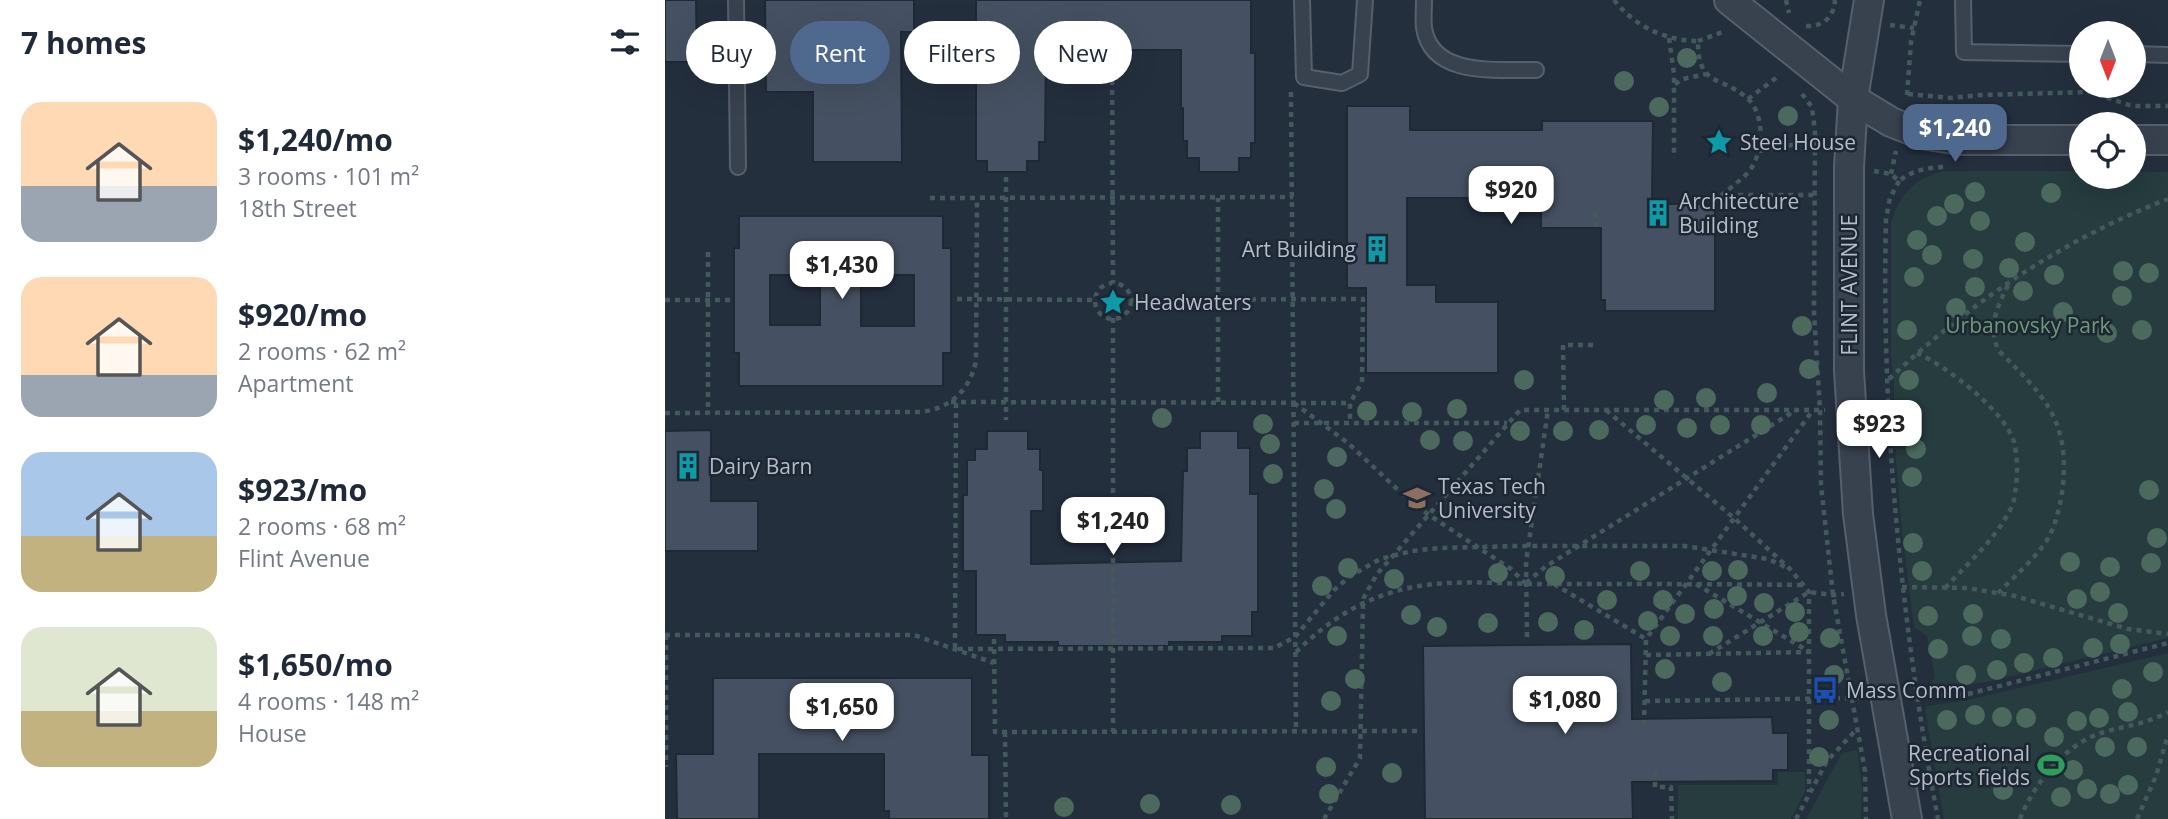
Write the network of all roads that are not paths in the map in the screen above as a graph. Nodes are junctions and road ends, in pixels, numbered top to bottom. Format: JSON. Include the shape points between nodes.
{"nodes":[{"id":1,"x":736,"y":0,"type":"edge"},
{"id":2,"x":1302,"y":0,"type":"edge"},
{"id":3,"x":1365,"y":0,"type":"edge"},
{"id":4,"x":1424,"y":0,"type":"edge"},
{"id":5,"x":1729,"y":0,"type":"edge"},
{"id":6,"x":1870,"y":0,"type":"edge"},
{"id":7,"x":1963,"y":0,"type":"edge"},
{"id":8,"x":2069,"y":54,"type":"edge"},
{"id":9,"x":2146,"y":54,"type":"edge"},
{"id":10,"x":2168,"y":55,"type":"edge"},
{"id":11,"x":1536,"y":71,"type":"dead end"},
{"id":12,"x":1853,"y":99,"type":"junction"},
{"id":13,"x":2069,"y":140,"type":"edge"},
{"id":14,"x":2146,"y":140,"type":"edge"},
{"id":15,"x":2168,"y":140,"type":"edge"},
{"id":16,"x":739,"y":167,"type":"dead end"},
{"id":17,"x":1907,"y":819,"type":"edge"}],
"edges":[{"from":1,"to":16,"type":"lane"},
{"from":2,"to":3,"type":"lane","via":[[1304,76],[1342,83],[1360,74]]},
{"from":4,"to":11,"type":"lane","via":[[1424,27],[1438,56],[1482,69]]},
{"from":5,"to":12,"type":"street"},
{"from":6,"to":12,"type":"street","name":"FLINT AVENUE"},
{"from":7,"to":8,"type":"lane","via":[[1964,52]]},
{"from":9,"to":10,"type":"lane"},
{"from":12,"to":13,"type":"street","via":[[1921,134],[1960,140]]},
{"from":12,"to":17,"type":"street","name":"FLINT AVENUE","via":[[1849,371],[1858,514]]},
{"from":14,"to":15,"type":"street"}]}
